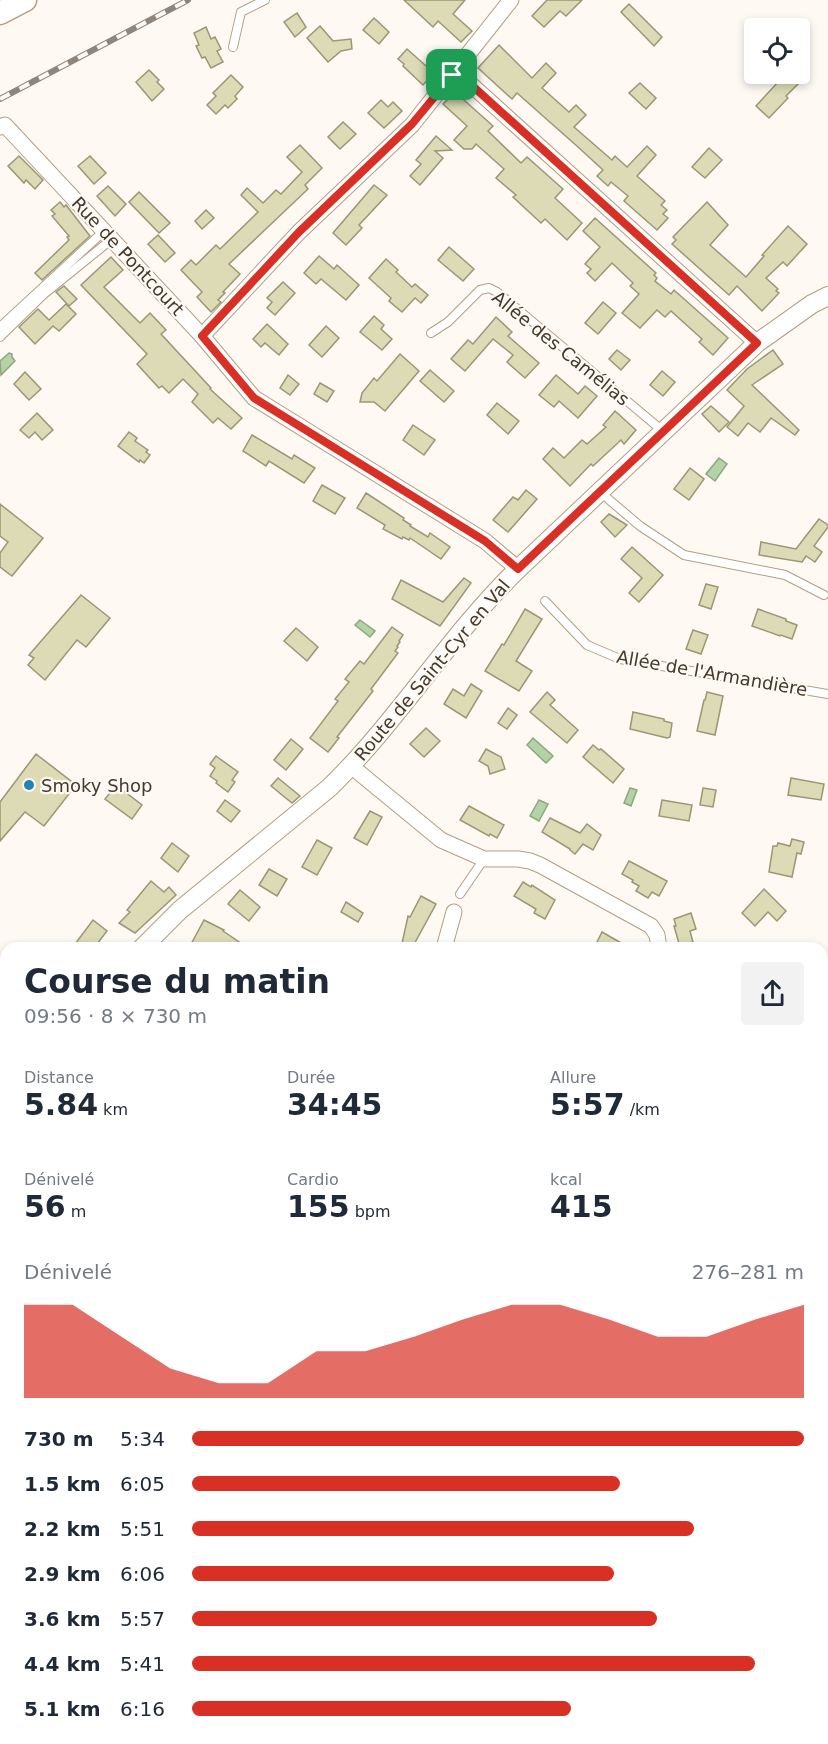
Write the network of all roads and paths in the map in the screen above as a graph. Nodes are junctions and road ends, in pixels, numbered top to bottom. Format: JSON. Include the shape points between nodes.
{"nodes":[{"id":1,"x":26,"y":0,"type":"edge"},
{"id":2,"x":265,"y":0,"type":"edge"},
{"id":3,"x":510,"y":0,"type":"edge"},
{"id":4,"x":0,"y":13,"type":"edge"},
{"id":5,"x":233,"y":48,"type":"dead end"},
{"id":6,"x":456,"y":71,"type":"junction"},
{"id":7,"x":3,"y":126,"type":"edge"},
{"id":8,"x":108,"y":235,"type":"junction"},
{"id":9,"x":828,"y":296,"type":"edge"},
{"id":10,"x":0,"y":327,"type":"edge"},
{"id":11,"x":431,"y":333,"type":"dead end"},
{"id":12,"x":202,"y":336,"type":"junction"},
{"id":13,"x":0,"y":337,"type":"edge"},
{"id":14,"x":757,"y":343,"type":"junction"},
{"id":15,"x":664,"y":432,"type":"junction"},
{"id":16,"x":600,"y":492,"type":"junction"},
{"id":17,"x":518,"y":569,"type":"junction"},
{"id":18,"x":824,"y":595,"type":"dead end"},
{"id":19,"x":544,"y":600,"type":"dead end"},
{"id":20,"x":828,"y":694,"type":"edge"},
{"id":21,"x":351,"y":766,"type":"junction"},
{"id":22,"x":484,"y":859,"type":"junction"},
{"id":23,"x":460,"y":894,"type":"dead end"},
{"id":24,"x":454,"y":912,"type":"dead end"},
{"id":25,"x":148,"y":942,"type":"edge"},
{"id":26,"x":446,"y":942,"type":"edge"},
{"id":27,"x":658,"y":942,"type":"edge"}],
"edges":[{"from":1,"to":4,"type":"main road"},
{"from":2,"to":5,"type":"lane","via":[[241,12]]},
{"from":3,"to":6,"type":"street"},
{"from":6,"to":12,"type":"street","via":[[412,124],[299,232]]},
{"from":6,"to":14,"type":"street"},
{"from":7,"to":8,"type":"street","name":"Rue de Pontcourt"},
{"from":8,"to":10,"type":"lane"},
{"from":8,"to":12,"type":"street","name":"Rue de Pontcourt"},
{"from":8,"to":13,"type":"lane"},
{"from":9,"to":14,"type":"street","name":"Route de Saint-Cyr en Val"},
{"from":11,"to":15,"type":"lane","name":"Allée des Camélias","via":[[480,290],[489,288]]},
{"from":12,"to":17,"type":"street","name":"Rue de Pontcourt","via":[[254,398],[485,541]]},
{"from":14,"to":15,"type":"street","name":"Route de Saint-Cyr en Val"},
{"from":15,"to":16,"type":"street","name":"Route de Saint-Cyr en Val"},
{"from":16,"to":17,"type":"street","name":"Route de Saint-Cyr en Val"},
{"from":16,"to":18,"type":"lane","via":[[640,526],[684,555],[785,575]]},
{"from":17,"to":21,"type":"street","name":"Route de Saint-Cyr en Val"},
{"from":19,"to":20,"type":"lane","name":"Allée de l'Armandière","via":[[587,645],[620,659]]},
{"from":21,"to":22,"type":"street","via":[[441,840]]},
{"from":21,"to":25,"type":"street","name":"Route de Saint-Cyr en Val","via":[[180,910]]},
{"from":22,"to":23,"type":"lane"},
{"from":22,"to":27,"type":"street","via":[[518,859],[540,865],[651,926]]},
{"from":24,"to":26,"type":"street"}]}
